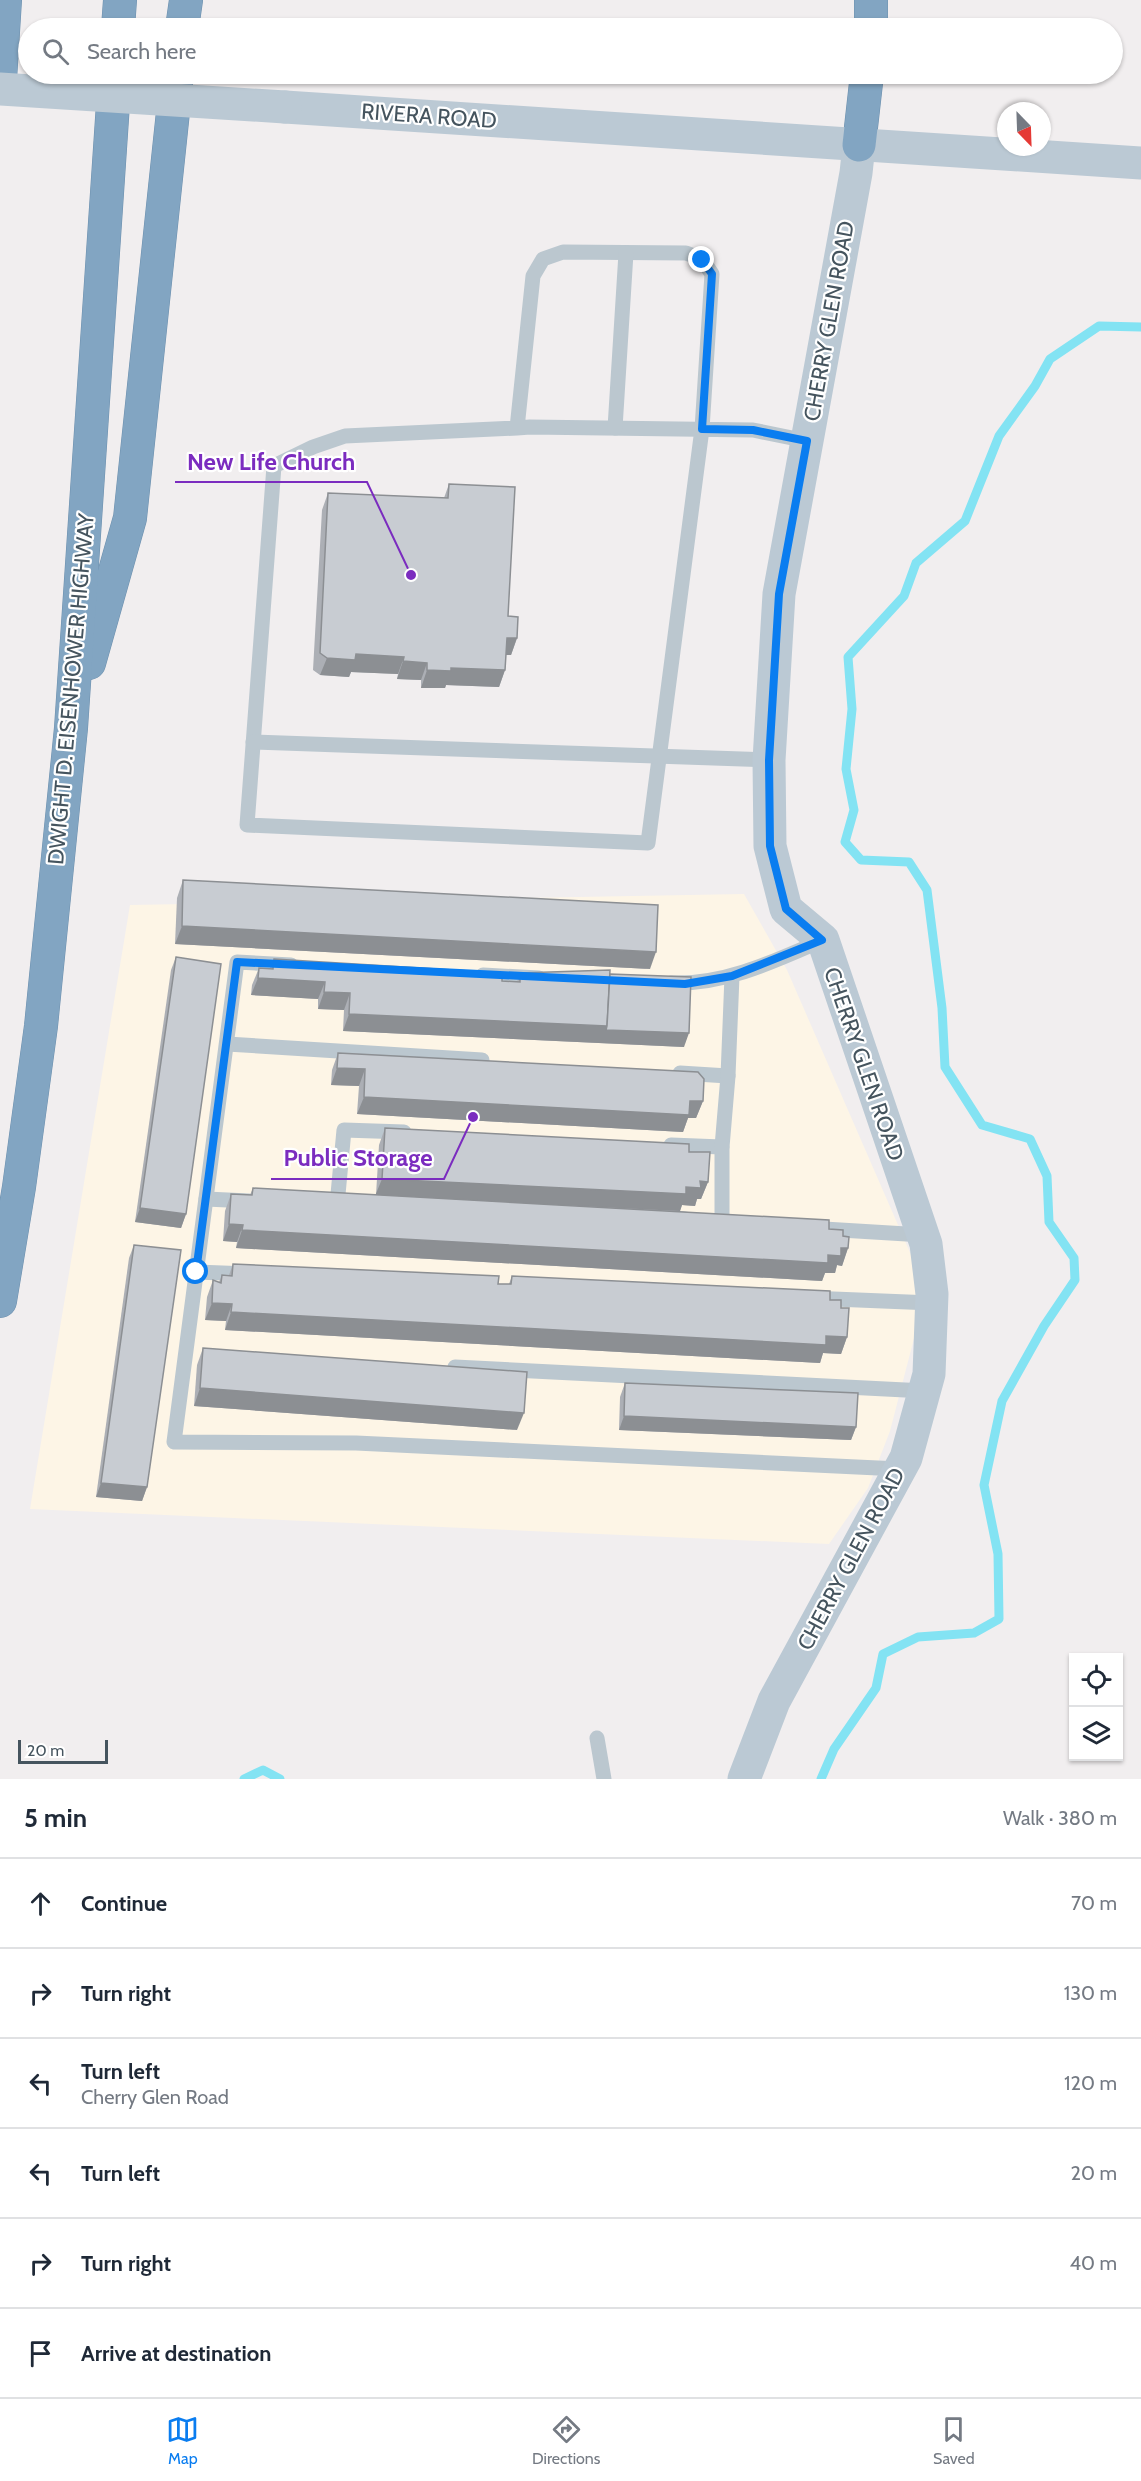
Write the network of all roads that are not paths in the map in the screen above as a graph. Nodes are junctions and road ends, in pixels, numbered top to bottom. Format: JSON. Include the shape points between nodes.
{"nodes":[{"id":1,"x":5,"y":0,"type":"edge"},
{"id":2,"x":120,"y":0,"type":"edge"},
{"id":3,"x":186,"y":0,"type":"edge"},
{"id":4,"x":871,"y":0,"type":"edge"},
{"id":5,"x":119,"y":18,"type":"edge"},
{"id":6,"x":183,"y":18,"type":"edge"},
{"id":7,"x":871,"y":18,"type":"edge"},
{"id":8,"x":0,"y":80,"type":"edge"},
{"id":9,"x":114,"y":84,"type":"edge"},
{"id":10,"x":176,"y":84,"type":"edge"},
{"id":11,"x":866,"y":84,"type":"edge"},
{"id":12,"x":0,"y":88,"type":"edge"},
{"id":13,"x":859,"y":145,"type":"junction"},
{"id":14,"x":1141,"y":163,"type":"edge"},
{"id":15,"x":626,"y":253,"type":"junction"},
{"id":16,"x":517,"y":428,"type":"junction"},
{"id":17,"x":615,"y":428,"type":"junction"},
{"id":18,"x":702,"y":429,"type":"junction"},
{"id":19,"x":807,"y":441,"type":"junction"},
{"id":20,"x":71,"y":728,"type":"junction"},
{"id":21,"x":253,"y":742,"type":"junction"},
{"id":22,"x":660,"y":755,"type":"junction"},
{"id":23,"x":769,"y":760,"type":"junction"},
{"id":24,"x":822,"y":940,"type":"junction"},
{"id":25,"x":309,"y":966,"type":"edge"},
{"id":26,"x":464,"y":974,"type":"edge"},
{"id":27,"x":732,"y":976,"type":"junction"},
{"id":28,"x":560,"y":979,"type":"edge"},
{"id":29,"x":653,"y":983,"type":"edge"},
{"id":30,"x":227,"y":1044,"type":"junction"},
{"id":31,"x":501,"y":1062,"type":"edge"},
{"id":32,"x":668,"y":1072,"type":"edge"},
{"id":33,"x":728,"y":1076,"type":"junction"},
{"id":34,"x":415,"y":1133,"type":"edge"},
{"id":35,"x":651,"y":1144,"type":"edge"},
{"id":36,"x":722,"y":1147,"type":"junction"},
{"id":37,"x":206,"y":1199,"type":"junction"},
{"id":38,"x":265,"y":1201,"type":"edge"},
{"id":39,"x":336,"y":1205,"type":"edge"},
{"id":40,"x":722,"y":1224,"type":"edge"},
{"id":41,"x":805,"y":1228,"type":"edge"},
{"id":42,"x":923,"y":1235,"type":"junction"},
{"id":43,"x":196,"y":1272,"type":"junction"},
{"id":44,"x":267,"y":1275,"type":"edge"},
{"id":45,"x":790,"y":1297,"type":"edge"},
{"id":46,"x":0,"y":1301,"type":"edge"},
{"id":47,"x":932,"y":1304,"type":"junction"},
{"id":48,"x":436,"y":1366,"type":"edge"},
{"id":49,"x":925,"y":1391,"type":"junction"},
{"id":50,"x":899,"y":1469,"type":"junction"},
{"id":51,"x":597,"y":1738,"type":"dead end"},
{"id":52,"x":604,"y":1779,"type":"edge"},
{"id":53,"x":744,"y":1779,"type":"edge"}],
"edges":[{"from":1,"to":8,"type":"highway"},
{"from":2,"to":5,"type":"highway"},
{"from":3,"to":6,"type":"highway"},
{"from":4,"to":7,"type":"highway"},
{"from":9,"to":20,"type":"highway","name":"DWIGHT D. EISENHOWER HIGHWAY"},
{"from":10,"to":20,"type":"highway","via":[[130,518]]},
{"from":11,"to":13,"type":"highway"},
{"from":12,"to":13,"type":"street","name":"RIVERA ROAD","bridge":true},
{"from":13,"to":14,"type":"street"},
{"from":13,"to":19,"type":"street","name":"CHERRY GLEN ROAD"},
{"from":15,"to":16,"type":"lane","via":[[563,252],[543,260],[532,276]]},
{"from":15,"to":17,"type":"lane"},
{"from":15,"to":18,"type":"lane","via":[[686,253],[702,260],[712,274]]},
{"from":16,"to":17,"type":"lane"},
{"from":16,"to":21,"type":"lane","via":[[345,435],[274,466]]},
{"from":17,"to":18,"type":"lane"},
{"from":18,"to":19,"type":"lane","via":[[753,430]]},
{"from":18,"to":22,"type":"lane"},
{"from":19,"to":23,"type":"street","name":"CHERRY GLEN ROAD","via":[[779,594]]},
{"from":20,"to":46,"type":"highway","name":"DWIGHT D. EISENHOWER HIGHWAY","via":[[41,1026]]},
{"from":21,"to":22,"type":"lane"},
{"from":21,"to":22,"type":"lane","via":[[247,825],[648,843]]},
{"from":22,"to":23,"type":"lane"},
{"from":23,"to":24,"type":"street","name":"CHERRY GLEN ROAD","via":[[770,846],[786,909]]},
{"from":24,"to":27,"type":"lane"},
{"from":24,"to":42,"type":"street","name":"CHERRY GLEN ROAD"},
{"from":25,"to":30,"type":"lane","via":[[237,962]]},
{"from":26,"to":28,"type":"lane"},
{"from":27,"to":29,"type":"lane","via":[[685,984]]},
{"from":27,"to":33,"type":"lane"},
{"from":30,"to":31,"type":"lane"},
{"from":30,"to":37,"type":"lane"},
{"from":32,"to":33,"type":"lane"},
{"from":33,"to":36,"type":"lane"},
{"from":34,"to":39,"type":"lane","via":[[344,1130]]},
{"from":35,"to":36,"type":"lane"},
{"from":36,"to":40,"type":"lane"},
{"from":37,"to":38,"type":"lane"},
{"from":37,"to":43,"type":"lane"},
{"from":41,"to":42,"type":"lane"},
{"from":42,"to":47,"type":"street","name":"CHERRY GLEN ROAD"},
{"from":43,"to":44,"type":"lane"},
{"from":43,"to":50,"type":"lane","via":[[191,1354],[174,1442],[356,1443]]},
{"from":45,"to":47,"type":"lane"},
{"from":47,"to":49,"type":"street","name":"CHERRY GLEN ROAD"},
{"from":48,"to":49,"type":"lane"},
{"from":49,"to":50,"type":"street","name":"CHERRY GLEN ROAD","via":[[906,1458]]},
{"from":50,"to":53,"type":"street","name":"CHERRY GLEN ROAD","via":[[774,1701]]},
{"from":51,"to":52,"type":"lane"}]}
